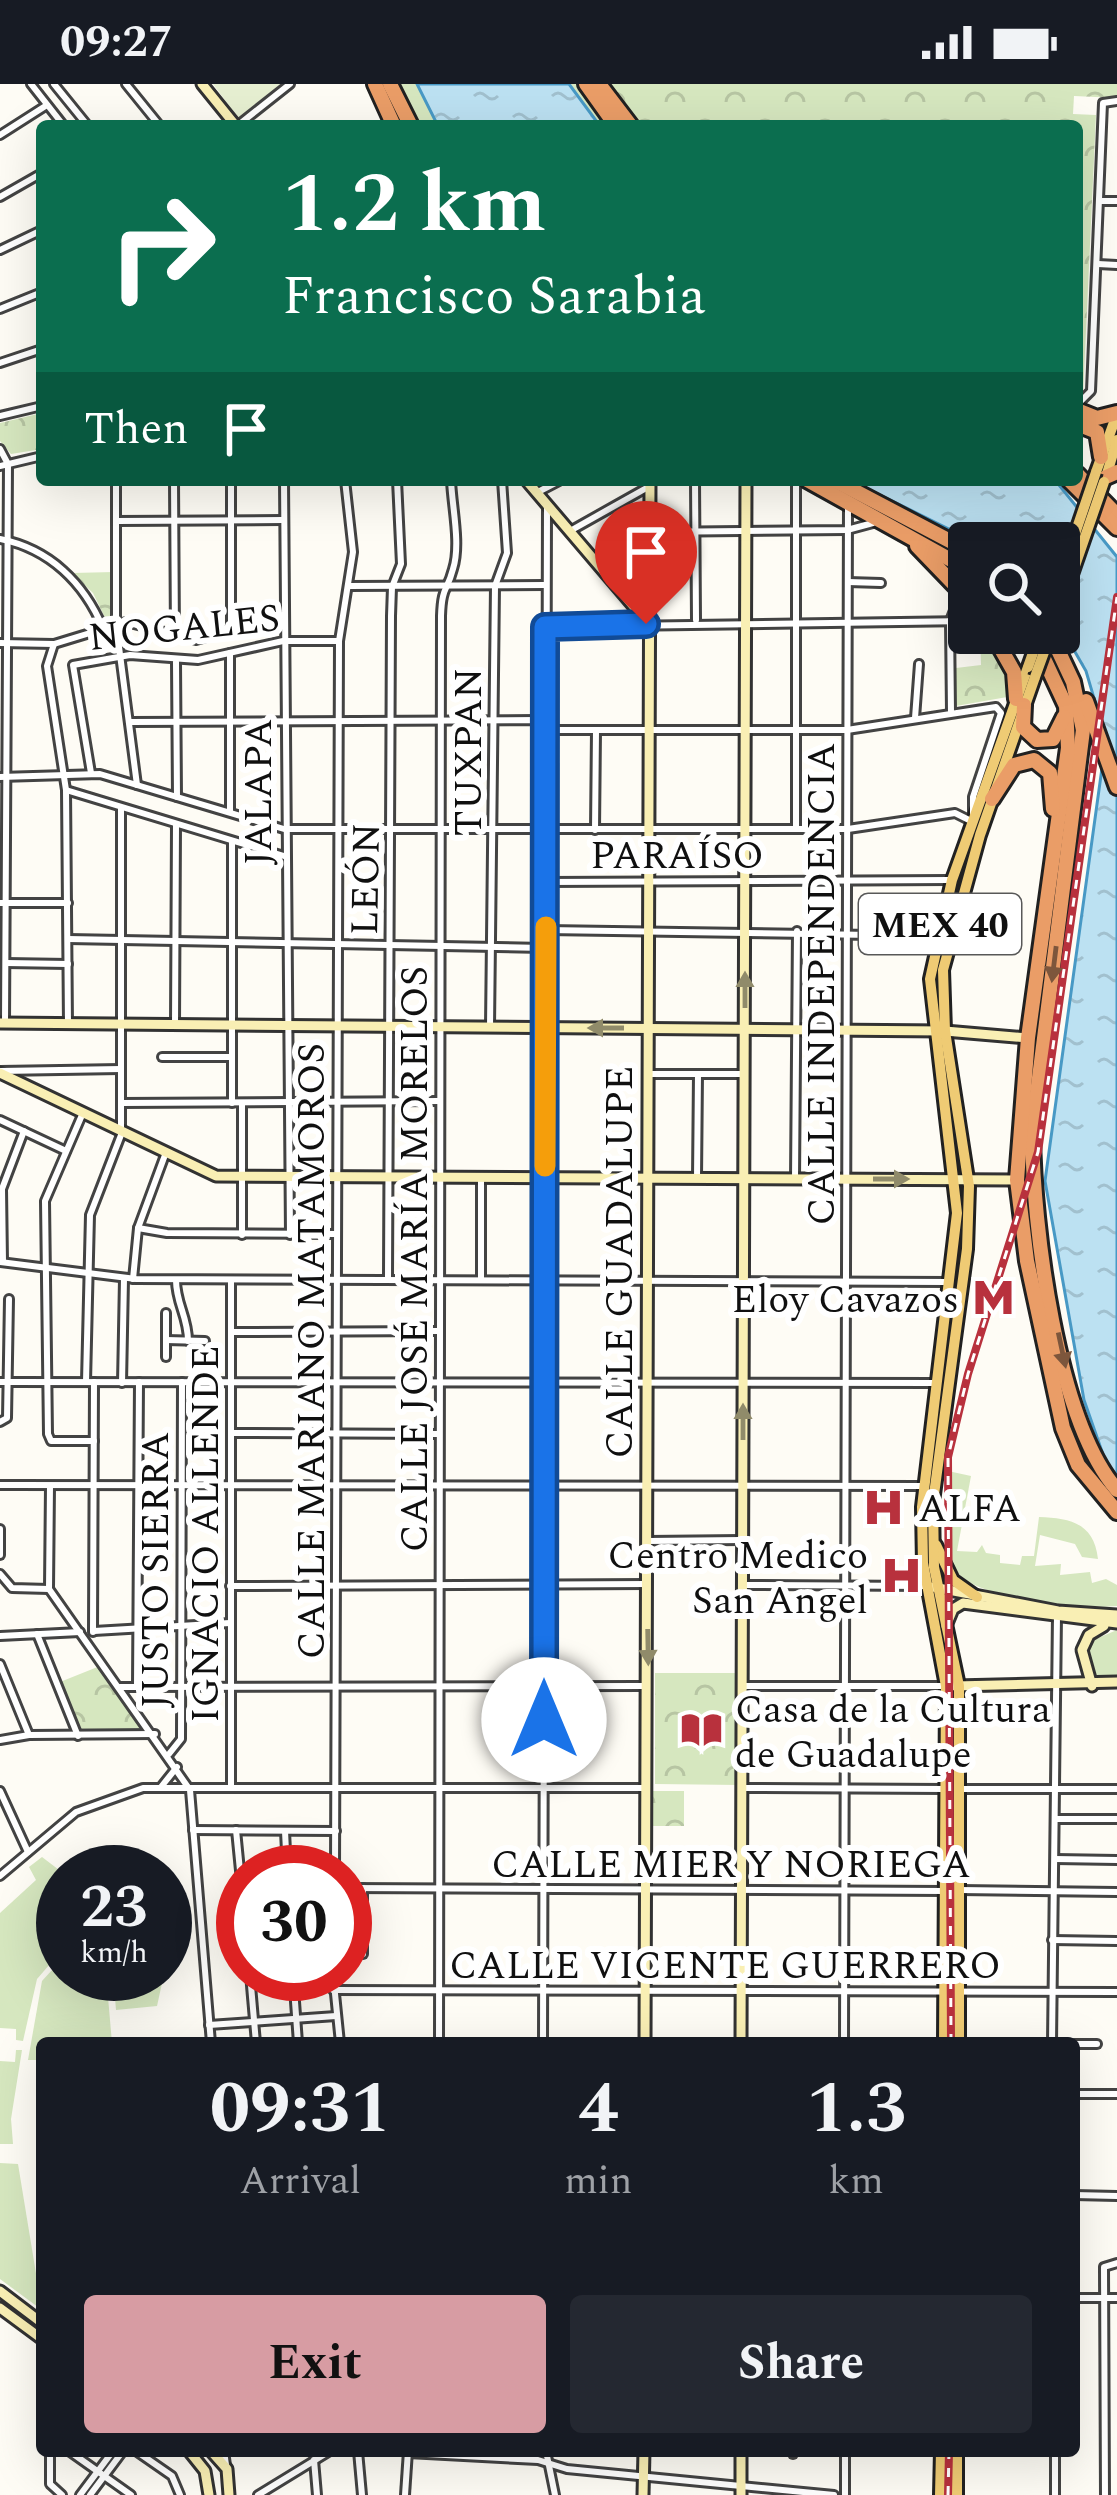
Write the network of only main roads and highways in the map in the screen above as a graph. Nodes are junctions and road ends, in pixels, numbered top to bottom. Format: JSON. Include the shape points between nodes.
{"nodes":[{"id":1,"x":374,"y":84,"type":"edge"},
{"id":2,"x":390,"y":84,"type":"edge"},
{"id":3,"x":586,"y":84,"type":"edge"},
{"id":4,"x":599,"y":84,"type":"edge"},
{"id":5,"x":391,"y":120,"type":"edge"},
{"id":6,"x":408,"y":120,"type":"edge"},
{"id":7,"x":612,"y":120,"type":"edge"},
{"id":8,"x":626,"y":120,"type":"edge"},
{"id":9,"x":1083,"y":411,"type":"edge"},
{"id":10,"x":1117,"y":414,"type":"edge"},
{"id":11,"x":1083,"y":427,"type":"edge"},
{"id":12,"x":1117,"y":440,"type":"edge"},
{"id":13,"x":1101,"y":457,"type":"junction"},
{"id":14,"x":1106,"y":476,"type":"edge"},
{"id":15,"x":1083,"y":480,"type":"edge"},
{"id":16,"x":819,"y":486,"type":"edge"},
{"id":17,"x":845,"y":486,"type":"edge"},
{"id":18,"x":1075,"y":486,"type":"edge"},
{"id":19,"x":1117,"y":515,"type":"edge"},
{"id":20,"x":895,"y":527,"type":"junction"},
{"id":21,"x":1117,"y":528,"type":"edge"},
{"id":22,"x":1080,"y":534,"type":"edge"},
{"id":23,"x":948,"y":540,"type":"edge"},
{"id":24,"x":1080,"y":551,"type":"edge"},
{"id":25,"x":948,"y":558,"type":"edge"},
{"id":26,"x":948,"y":579,"type":"edge"},
{"id":27,"x":1004,"y":654,"type":"edge"},
{"id":28,"x":1033,"y":654,"type":"edge"},
{"id":29,"x":1040,"y":654,"type":"edge"},
{"id":30,"x":1045,"y":654,"type":"edge"},
{"id":31,"x":1060,"y":654,"type":"edge"},
{"id":32,"x":1031,"y":672,"type":"junction"},
{"id":33,"x":1073,"y":682,"type":"junction"},
{"id":34,"x":1020,"y":702,"type":"junction"},
{"id":35,"x":1066,"y":706,"type":"junction"},
{"id":36,"x":1117,"y":787,"type":"edge"},
{"id":37,"x":992,"y":799,"type":"junction"},
{"id":38,"x":972,"y":817,"type":"junction"},
{"id":39,"x":980,"y":835,"type":"junction"},
{"id":40,"x":1055,"y":836,"type":"junction"},
{"id":41,"x":939,"y":1030,"type":"junction"},
{"id":42,"x":1025,"y":1062,"type":"junction"},
{"id":43,"x":1032,"y":1133,"type":"junction"},
{"id":44,"x":963,"y":1180,"type":"junction"},
{"id":45,"x":944,"y":1382,"type":"junction"},
{"id":46,"x":1117,"y":1490,"type":"edge"},
{"id":47,"x":1117,"y":1512,"type":"edge"},
{"id":48,"x":933,"y":1538,"type":"junction"},
{"id":49,"x":935,"y":1591,"type":"junction"},
{"id":50,"x":957,"y":1593,"type":"road end"},
{"id":51,"x":977,"y":1597,"type":"road end"},
{"id":52,"x":931,"y":1609,"type":"junction"},
{"id":53,"x":952,"y":1686,"type":"junction"},
{"id":54,"x":953,"y":1789,"type":"junction"},
{"id":55,"x":944,"y":2037,"type":"edge"},
{"id":56,"x":959,"y":2037,"type":"edge"},
{"id":57,"x":941,"y":2457,"type":"edge"},
{"id":58,"x":957,"y":2457,"type":"edge"},
{"id":59,"x":940,"y":2495,"type":"edge"},
{"id":60,"x":957,"y":2495,"type":"edge"}],
"edges":[{"from":1,"to":5,"type":"highway"},
{"from":2,"to":6,"type":"highway"},
{"from":3,"to":7,"type":"highway"},
{"from":4,"to":8,"type":"highway"},
{"from":9,"to":10,"type":"highway"},
{"from":10,"to":13,"type":"main road"},
{"from":11,"to":13,"type":"highway","via":[[1096,433]]},
{"from":12,"to":14,"type":"main road"},
{"from":13,"to":14,"type":"main road"},
{"from":14,"to":22,"type":"main road","bridge":true},
{"from":14,"to":24,"type":"main road","bridge":true},
{"from":15,"to":19,"type":"highway"},
{"from":16,"to":20,"type":"highway"},
{"from":17,"to":23,"type":"highway"},
{"from":18,"to":21,"type":"highway"},
{"from":20,"to":25,"type":"highway"},
{"from":20,"to":26,"type":"highway"},
{"from":27,"to":34,"type":"highway"},
{"from":28,"to":32,"type":"main road","number":"MEX 40","bridge":true},
{"from":29,"to":32,"type":"main road","number":"MEX 40","bridge":true},
{"from":30,"to":35,"type":"highway","number":"MEX 40"},
{"from":31,"to":33,"type":"highway","number":"MEX 40"},
{"from":32,"to":34,"type":"main road","number":"MEX 40"},
{"from":33,"to":36,"type":"highway"},
{"from":33,"to":43,"type":"highway","number":"MEX 40","one_way":true,"via":[[1082,743]]},
{"from":34,"to":35,"type":"highway","via":[[1023,728],[1042,741],[1058,733]]},
{"from":34,"to":37,"type":"main road","number":"MEX 40"},
{"from":34,"to":38,"type":"main road","number":"MEX 40"},
{"from":35,"to":40,"type":"highway","number":"MEX 40","via":[[1069,748]]},
{"from":37,"to":39,"type":"main road","number":"MEX 40"},
{"from":37,"to":40,"type":"highway","via":[[1018,762],[1044,764]]},
{"from":38,"to":39,"type":"main road"},
{"from":38,"to":41,"type":"main road","number":"MEX 40","via":[[936,935]]},
{"from":39,"to":41,"type":"main road","number":"MEX 40","via":[[948,939]]},
{"from":40,"to":42,"type":"highway","number":"MEX 40"},
{"from":41,"to":44,"type":"main road","number":"MEX 40"},
{"from":42,"to":43,"type":"highway"},
{"from":42,"to":47,"type":"highway","number":"MEX 40","via":[[1017,1180],[1027,1261],[1063,1428],[1078,1465]]},
{"from":43,"to":46,"type":"highway","number":"MEX 40","one_way":true,"via":[[1040,1234],[1071,1395],[1090,1451]]},
{"from":44,"to":45,"type":"main road","number":"MEX 40"},
{"from":44,"to":45,"type":"main road","number":"MEX 40"},
{"from":45,"to":48,"type":"main road","number":"MEX 40"},
{"from":45,"to":49,"type":"main road","number":"MEX 40","via":[[923,1486]]},
{"from":48,"to":49,"type":"main road","number":"MEX 40"},
{"from":48,"to":51,"type":"main road","via":[[953,1580]]},
{"from":49,"to":50,"type":"main road"},
{"from":49,"to":52,"type":"main road"},
{"from":49,"to":52,"type":"main road","number":"MEX 40"},
{"from":49,"to":53,"type":"main road","number":"MEX 40"},
{"from":52,"to":53,"type":"main road","number":"MEX 40"},
{"from":53,"to":54,"type":"main road","number":"MEX 40"},
{"from":54,"to":55,"type":"main road","number":"MEX 40"},
{"from":54,"to":56,"type":"main road","number":"MEX 40"},
{"from":57,"to":59,"type":"main road"},
{"from":58,"to":60,"type":"main road"}]}
